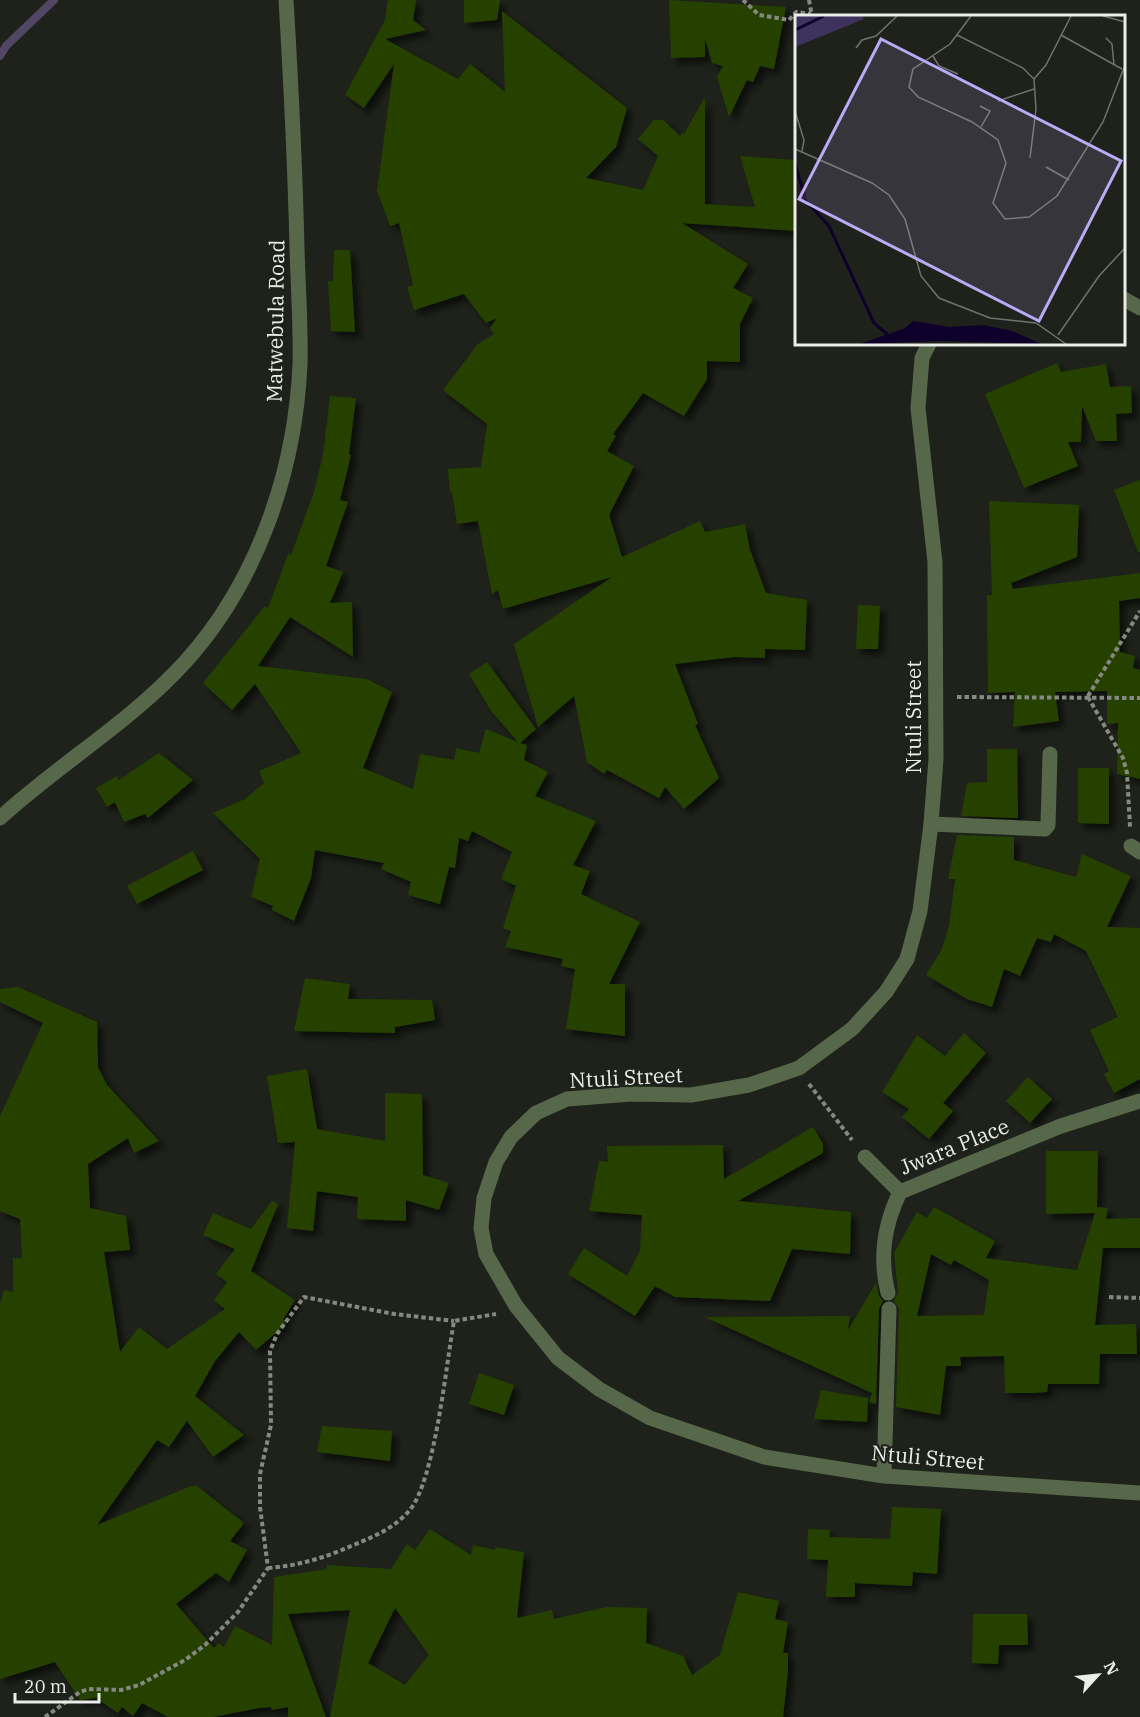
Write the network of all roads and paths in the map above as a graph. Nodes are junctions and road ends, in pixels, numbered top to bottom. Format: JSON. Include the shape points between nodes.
{"nodes":[{"id":1,"x":286,"y":0,"type":"edge"},
{"id":2,"x":743,"y":0,"type":"edge"},
{"id":3,"x":809,"y":0,"type":"edge"},
{"id":4,"x":812,"y":15,"type":"edge"},
{"id":5,"x":1125,"y":299,"type":"edge"},
{"id":6,"x":1140,"y":308,"type":"edge"},
{"id":7,"x":928,"y":345,"type":"edge"},
{"id":8,"x":1140,"y":611,"type":"edge"},
{"id":9,"x":935,"y":695,"type":"junction"},
{"id":10,"x":1088,"y":696,"type":"junction"},
{"id":11,"x":1140,"y":698,"type":"edge"},
{"id":12,"x":1050,"y":754,"type":"dead end"},
{"id":13,"x":0,"y":818,"type":"edge"},
{"id":14,"x":931,"y":824,"type":"junction"},
{"id":15,"x":1135,"y":849,"type":"edge"},
{"id":16,"x":799,"y":1068,"type":"junction"},
{"id":17,"x":1140,"y":1101,"type":"edge"},
{"id":18,"x":866,"y":1157,"type":"joint"},
{"id":19,"x":900,"y":1192,"type":"junction"},
{"id":20,"x":888,"y":1293,"type":"dead end"},
{"id":21,"x":1109,"y":1297,"type":"dead end"},
{"id":22,"x":1140,"y":1298,"type":"edge"},
{"id":23,"x":516,"y":1306,"type":"junction"},
{"id":24,"x":889,"y":1309,"type":"dead end"},
{"id":25,"x":454,"y":1321,"type":"junction"},
{"id":26,"x":884,"y":1476,"type":"junction"},
{"id":27,"x":1140,"y":1493,"type":"edge"},
{"id":28,"x":268,"y":1569,"type":"junction"},
{"id":29,"x":45,"y":1717,"type":"edge"}],
"edges":[{"from":1,"to":13,"type":"street","name":"Matwebula Road","via":[[295,150],[300,364],[285,468],[274,506],[250,566],[188,660],[152,696]]},
{"from":2,"to":4,"type":"path","via":[[759,15],[789,20],[796,12]]},
{"from":3,"to":4,"type":"path"},
{"from":5,"to":6,"type":"street"},
{"from":7,"to":9,"type":"street","name":"Ntuli Street","via":[[922,358],[918,408],[935,562]]},
{"from":8,"to":10,"type":"path"},
{"from":9,"to":10,"type":"path"},
{"from":9,"to":14,"type":"street","name":"Ntuli Street"},
{"from":10,"to":11,"type":"path"},
{"from":10,"to":15,"type":"path","via":[[1123,758]]},
{"from":12,"to":14,"type":"street","via":[[1046,829]]},
{"from":14,"to":16,"type":"street","name":"Ntuli Street","via":[[920,911],[907,959],[886,992],[852,1029]]},
{"from":16,"to":18,"type":"path","name":"Jwara Place","via":[[821,1104]]},
{"from":16,"to":23,"type":"street","name":"Ntuli Street","via":[[749,1085],[691,1095],[567,1099],[536,1113],[511,1137],[496,1162],[484,1198],[481,1228],[486,1254]]},
{"from":17,"to":19,"type":"street","name":"Jwara Place","via":[[1060,1126]]},
{"from":18,"to":19,"type":"street","name":"Jwara Place"},
{"from":19,"to":20,"type":"street","via":[[889,1215],[884,1240],[883,1271]]},
{"from":21,"to":22,"type":"path"},
{"from":23,"to":25,"type":"path"},
{"from":23,"to":26,"type":"street","name":"Ntuli Street","via":[[558,1358],[599,1389],[650,1418],[764,1457]]},
{"from":24,"to":26,"type":"street"},
{"from":25,"to":28,"type":"path","via":[[428,1475],[417,1501],[385,1532],[330,1555]]},
{"from":25,"to":28,"type":"path","via":[[304,1297],[277,1334],[270,1351],[271,1425],[260,1474]]},
{"from":26,"to":27,"type":"street","name":"Ntuli Street"},
{"from":28,"to":29,"type":"path","via":[[238,1612],[185,1660],[139,1685],[80,1692]]}]}
